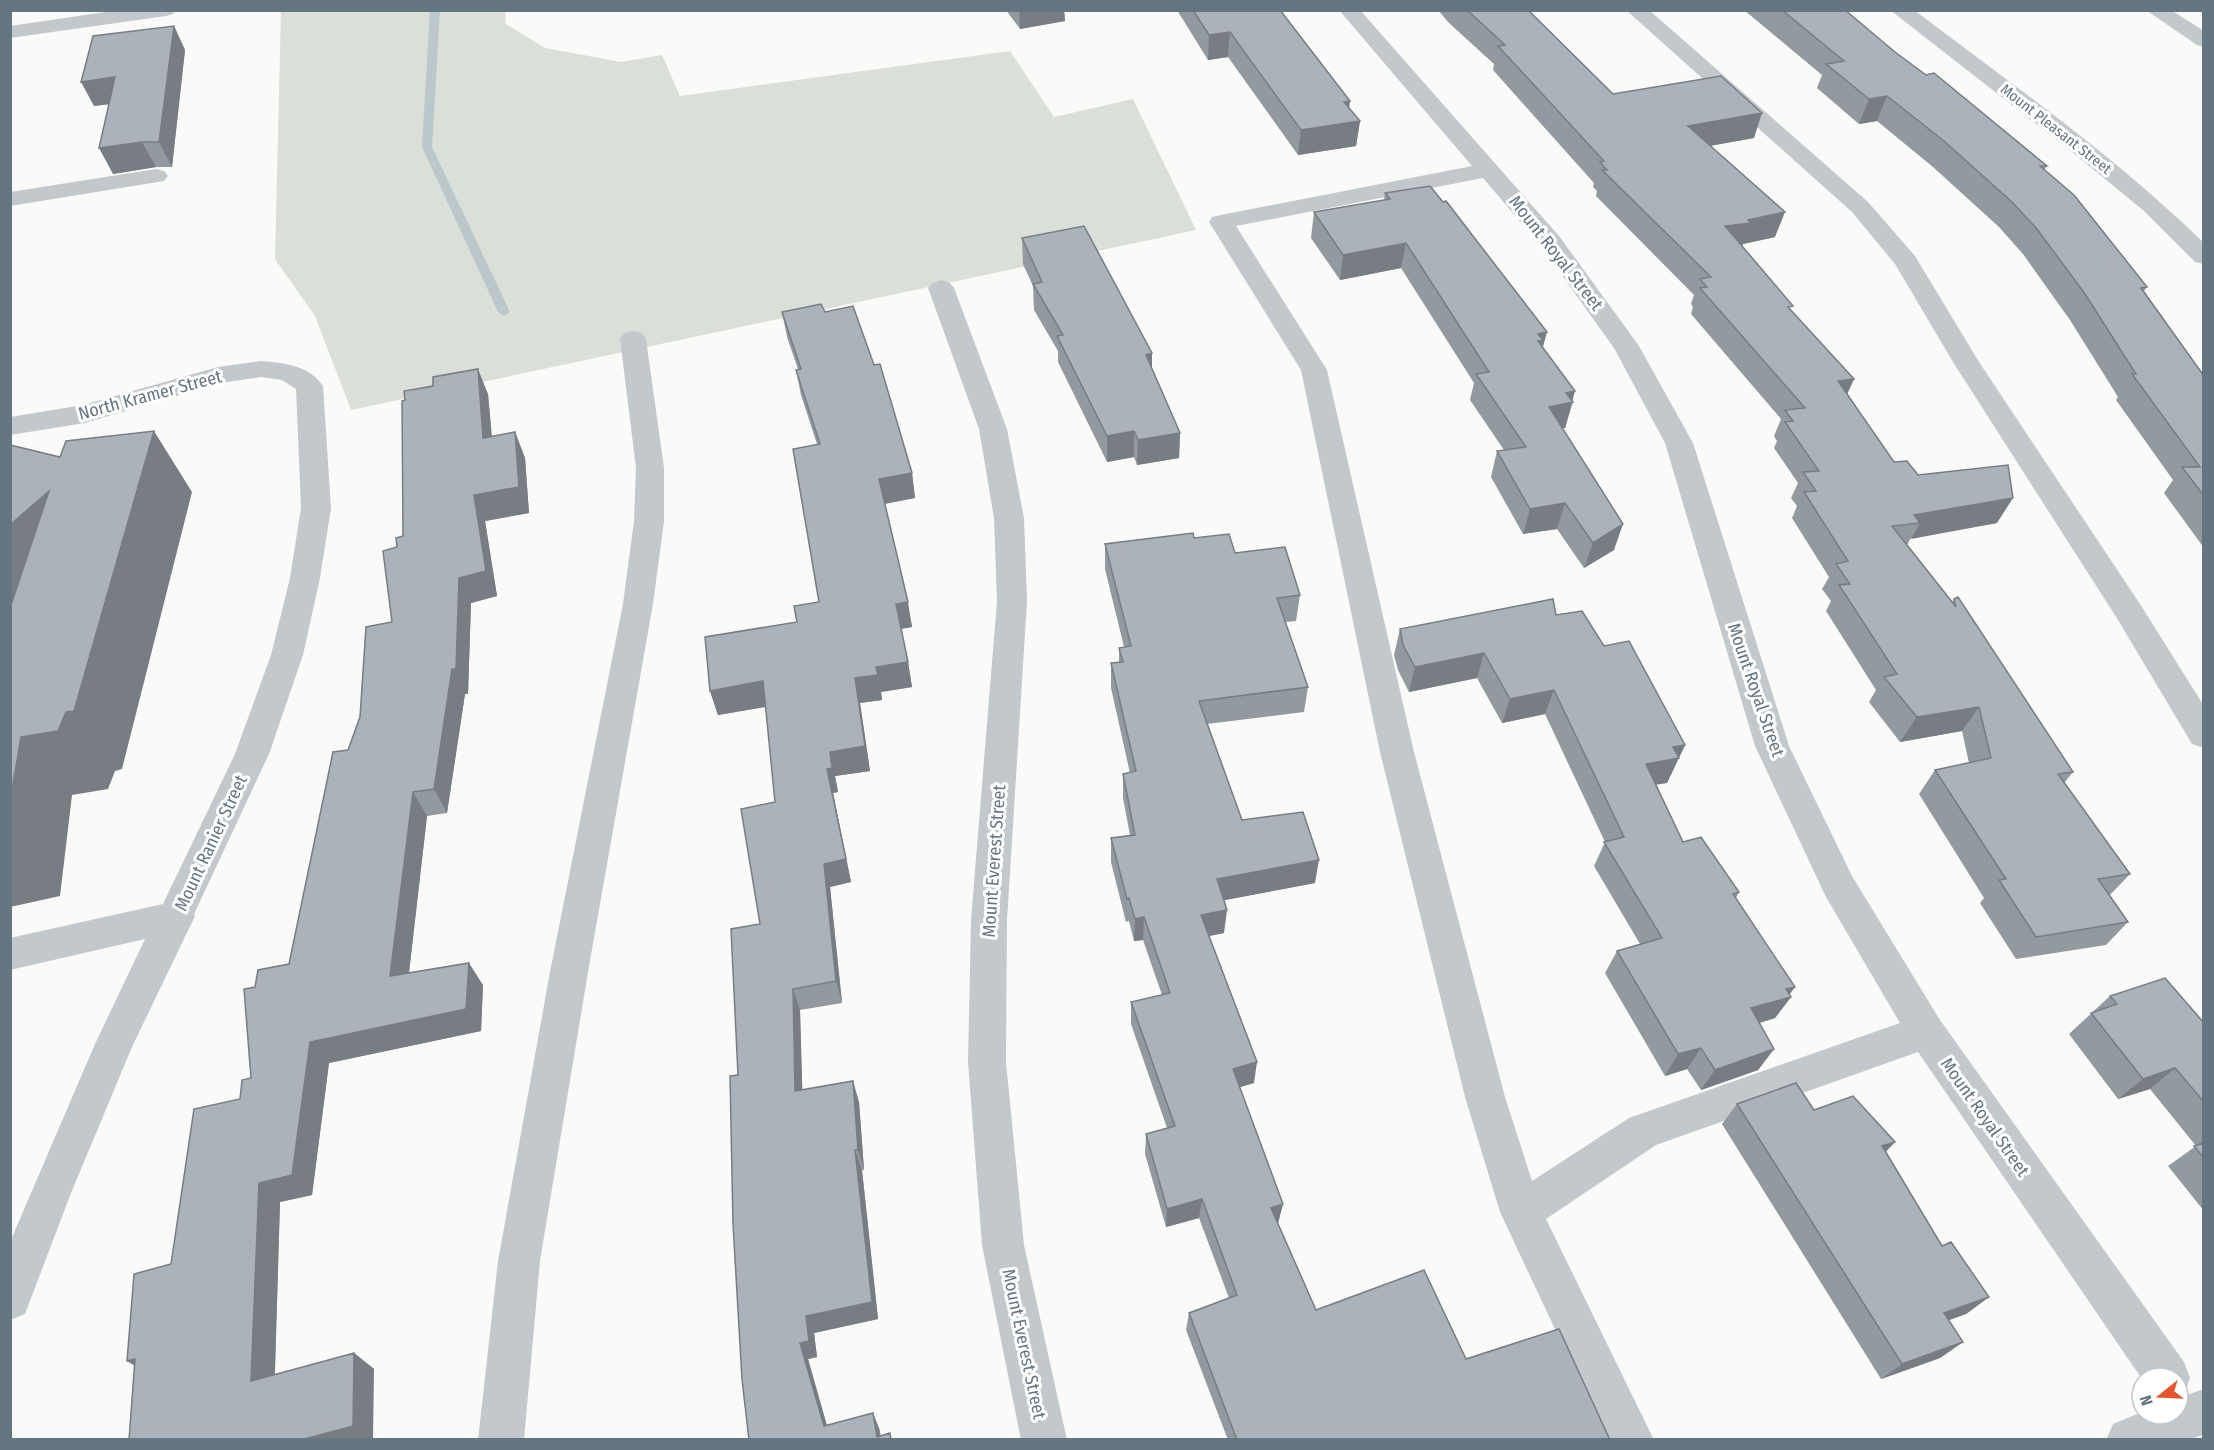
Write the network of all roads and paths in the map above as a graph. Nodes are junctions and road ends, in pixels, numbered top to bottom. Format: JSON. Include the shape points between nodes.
{"nodes":[{"id":1,"x":166,"y":10,"type":"edge"},
{"id":2,"x":1349,"y":10,"type":"edge"},
{"id":3,"x":1636,"y":10,"type":"edge"},
{"id":4,"x":1900,"y":10,"type":"edge"},
{"id":5,"x":2156,"y":10,"type":"edge"},
{"id":6,"x":10,"y":32,"type":"edge"},
{"id":7,"x":2204,"y":41,"type":"edge"},
{"id":8,"x":1488,"y":170,"type":"junction"},
{"id":9,"x":156,"y":176,"type":"dead end"},
{"id":10,"x":10,"y":199,"type":"edge"},
{"id":11,"x":2204,"y":257,"type":"edge"},
{"id":12,"x":941,"y":288,"type":"dead end"},
{"id":13,"x":633,"y":339,"type":"dead end"},
{"id":14,"x":289,"y":372,"type":"joint"},
{"id":15,"x":10,"y":426,"type":"edge"},
{"id":16,"x":2204,"y":735,"type":"edge"},
{"id":17,"x":177,"y":916,"type":"junction"},
{"id":18,"x":10,"y":954,"type":"edge"},
{"id":19,"x":1926,"y":1032,"type":"junction"},
{"id":20,"x":1521,"y":1212,"type":"junction"},
{"id":21,"x":10,"y":1299,"type":"edge"},
{"id":22,"x":2160,"y":1366,"type":"edge"},
{"id":23,"x":2195,"y":1412,"type":"edge"},
{"id":24,"x":501,"y":1440,"type":"edge"},
{"id":25,"x":1044,"y":1440,"type":"edge"},
{"id":26,"x":1631,"y":1440,"type":"edge"},
{"id":27,"x":2129,"y":1440,"type":"edge"}],
"edges":[{"from":1,"to":6,"type":"street"},
{"from":2,"to":8,"type":"street","name":"Mount Royal Street"},
{"from":3,"to":16,"type":"street","via":[[1860,207],[1906,261]]},
{"from":4,"to":11,"type":"street","name":"Mount Pleasant Street","via":[[2079,146],[2152,206]]},
{"from":5,"to":7,"type":"street"},
{"from":8,"to":19,"type":"street","name":"Mount Royal Street","via":[[1591,295],[1626,346],[1679,442],[1772,746],[1839,886]]},
{"from":8,"to":20,"type":"street","via":[[1221,222],[1314,370],[1397,752],[1485,1097]]},
{"from":9,"to":10,"type":"street"},
{"from":12,"to":25,"type":"street","name":"Mount Everest Street","via":[[993,429],[1009,518],[1012,601],[989,920],[987,1062],[1003,1245]]},
{"from":13,"to":24,"type":"street","via":[[650,468],[649,521],[638,604],[519,1261]]},
{"from":14,"to":15,"type":"street","name":"North Kramer Street","via":[[261,369],[218,375],[85,414]]},
{"from":14,"to":17,"type":"street","name":"Mount Ranier Street","via":[[309,386],[316,508],[305,578],[287,655],[252,754]]},
{"from":17,"to":18,"type":"street"},
{"from":17,"to":21,"type":"street","name":"Mount Ranier Street","via":[[110,1055],[50,1193]]},
{"from":19,"to":20,"type":"street","via":[[1643,1131]]},
{"from":19,"to":22,"type":"street","name":"Mount Royal Street"},
{"from":20,"to":26,"type":"street"},
{"from":23,"to":27,"type":"street"}]}
